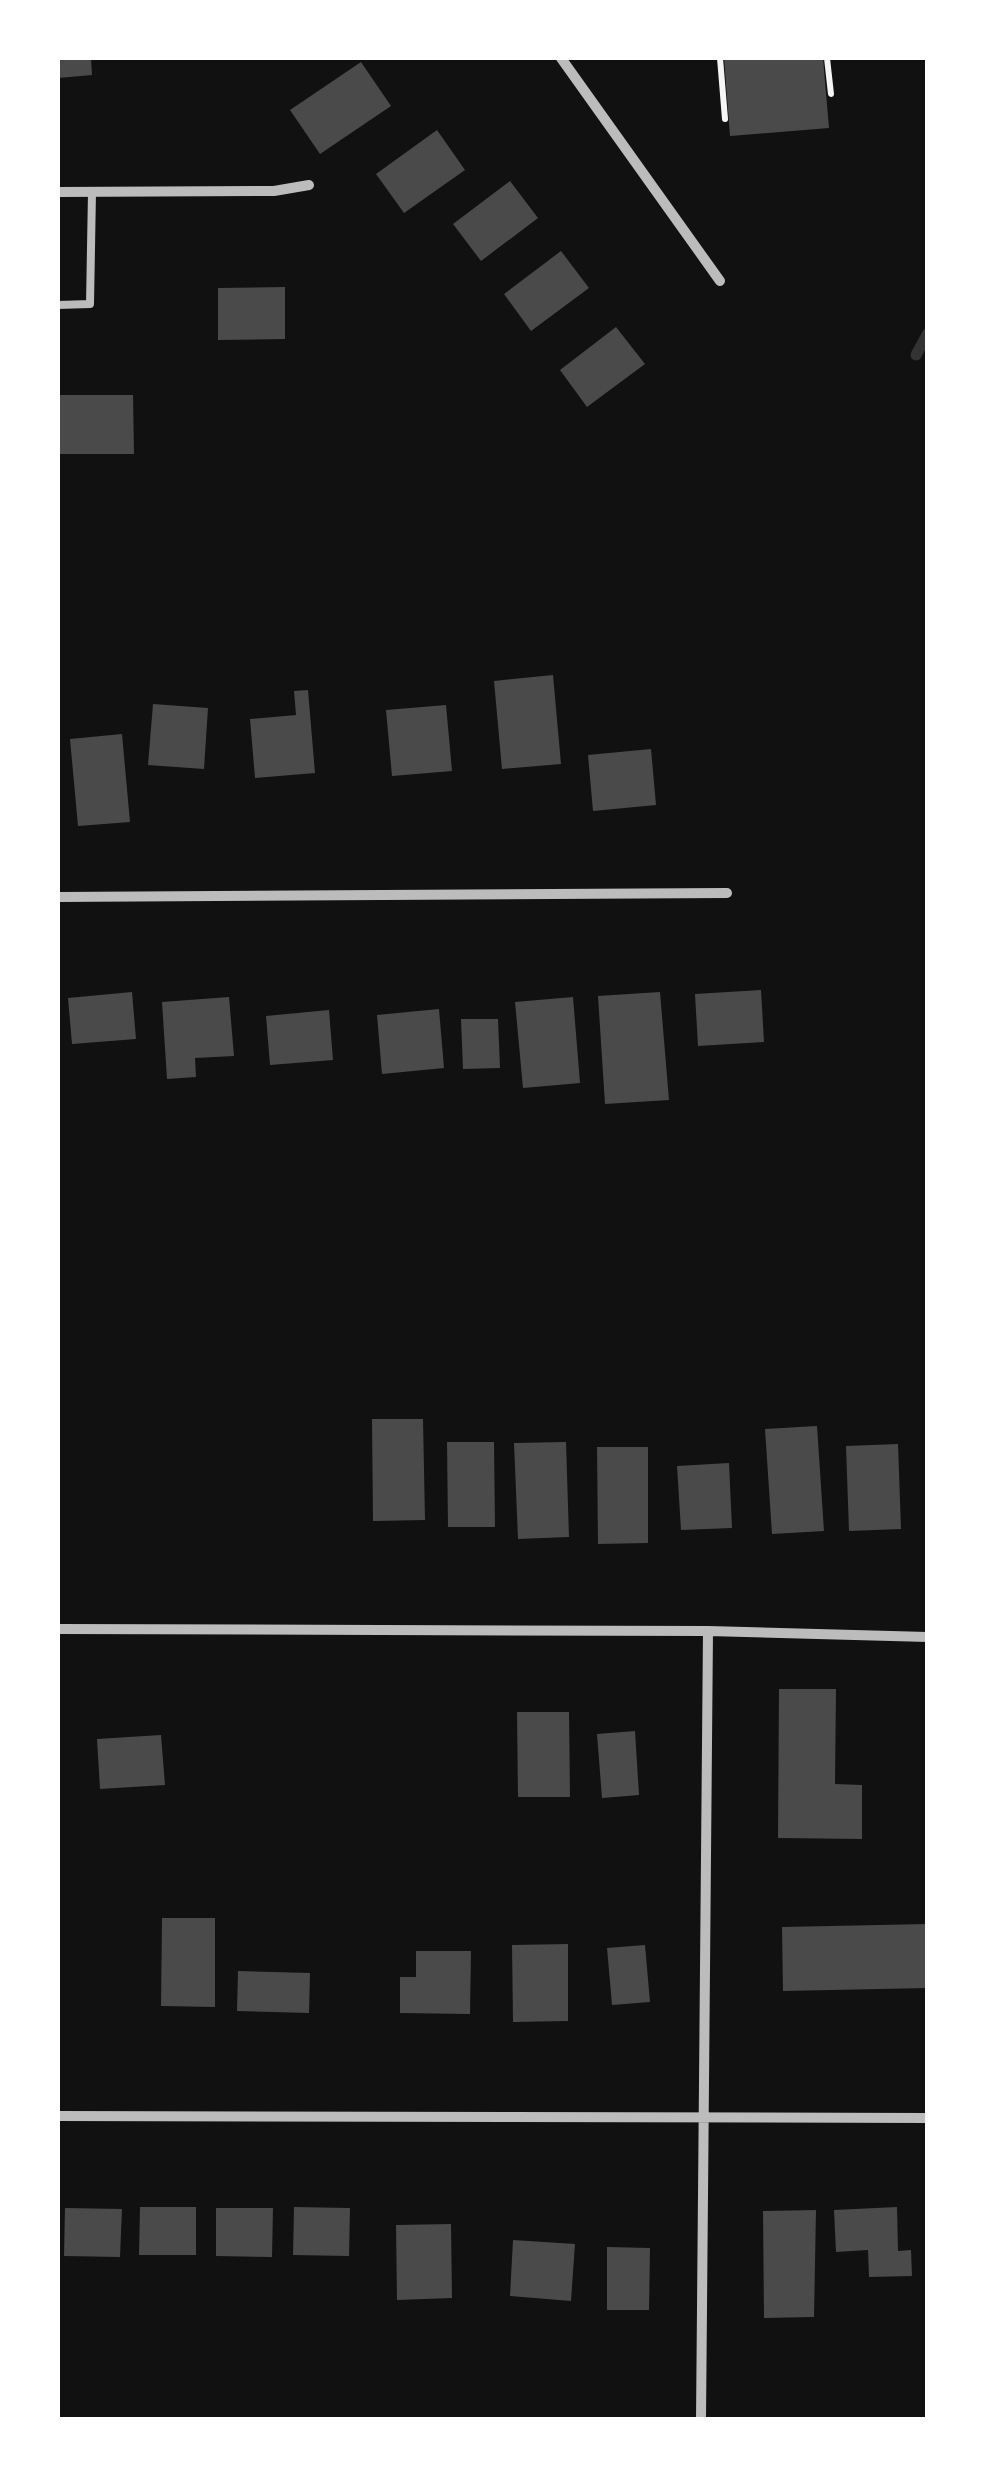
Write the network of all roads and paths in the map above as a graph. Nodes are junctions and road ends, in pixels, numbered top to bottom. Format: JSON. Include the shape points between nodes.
{"nodes":[{"id":1,"x":561,"y":58,"type":"edge"},
{"id":2,"x":720,"y":58,"type":"edge"},
{"id":3,"x":828,"y":58,"type":"edge"},
{"id":4,"x":830,"y":94,"type":"dead end"},
{"id":5,"x":726,"y":119,"type":"dead end"},
{"id":6,"x":309,"y":185,"type":"dead end"},
{"id":7,"x":58,"y":192,"type":"edge"},
{"id":8,"x":92,"y":192,"type":"junction"},
{"id":9,"x":720,"y":281,"type":"dead end"},
{"id":10,"x":58,"y":306,"type":"edge"},
{"id":11,"x":727,"y":893,"type":"dead end"},
{"id":12,"x":58,"y":897,"type":"edge"},
{"id":13,"x":58,"y":1629,"type":"edge"},
{"id":14,"x":708,"y":1631,"type":"junction"},
{"id":15,"x":928,"y":1637,"type":"edge"},
{"id":16,"x":58,"y":2116,"type":"edge"},
{"id":17,"x":704,"y":2117,"type":"junction"},
{"id":18,"x":928,"y":2118,"type":"edge"},
{"id":19,"x":700,"y":2420,"type":"edge"}],
"edges":[{"from":1,"to":9,"type":"street"},
{"from":2,"to":5,"type":"path"},
{"from":3,"to":4,"type":"path"},
{"from":6,"to":8,"type":"street"},
{"from":7,"to":8,"type":"street"},
{"from":8,"to":10,"type":"lane","via":[[90,304]]},
{"from":11,"to":12,"type":"street"},
{"from":13,"to":14,"type":"street"},
{"from":14,"to":15,"type":"street"},
{"from":14,"to":17,"type":"street"},
{"from":16,"to":17,"type":"street"},
{"from":17,"to":18,"type":"street"},
{"from":17,"to":19,"type":"street"}]}
